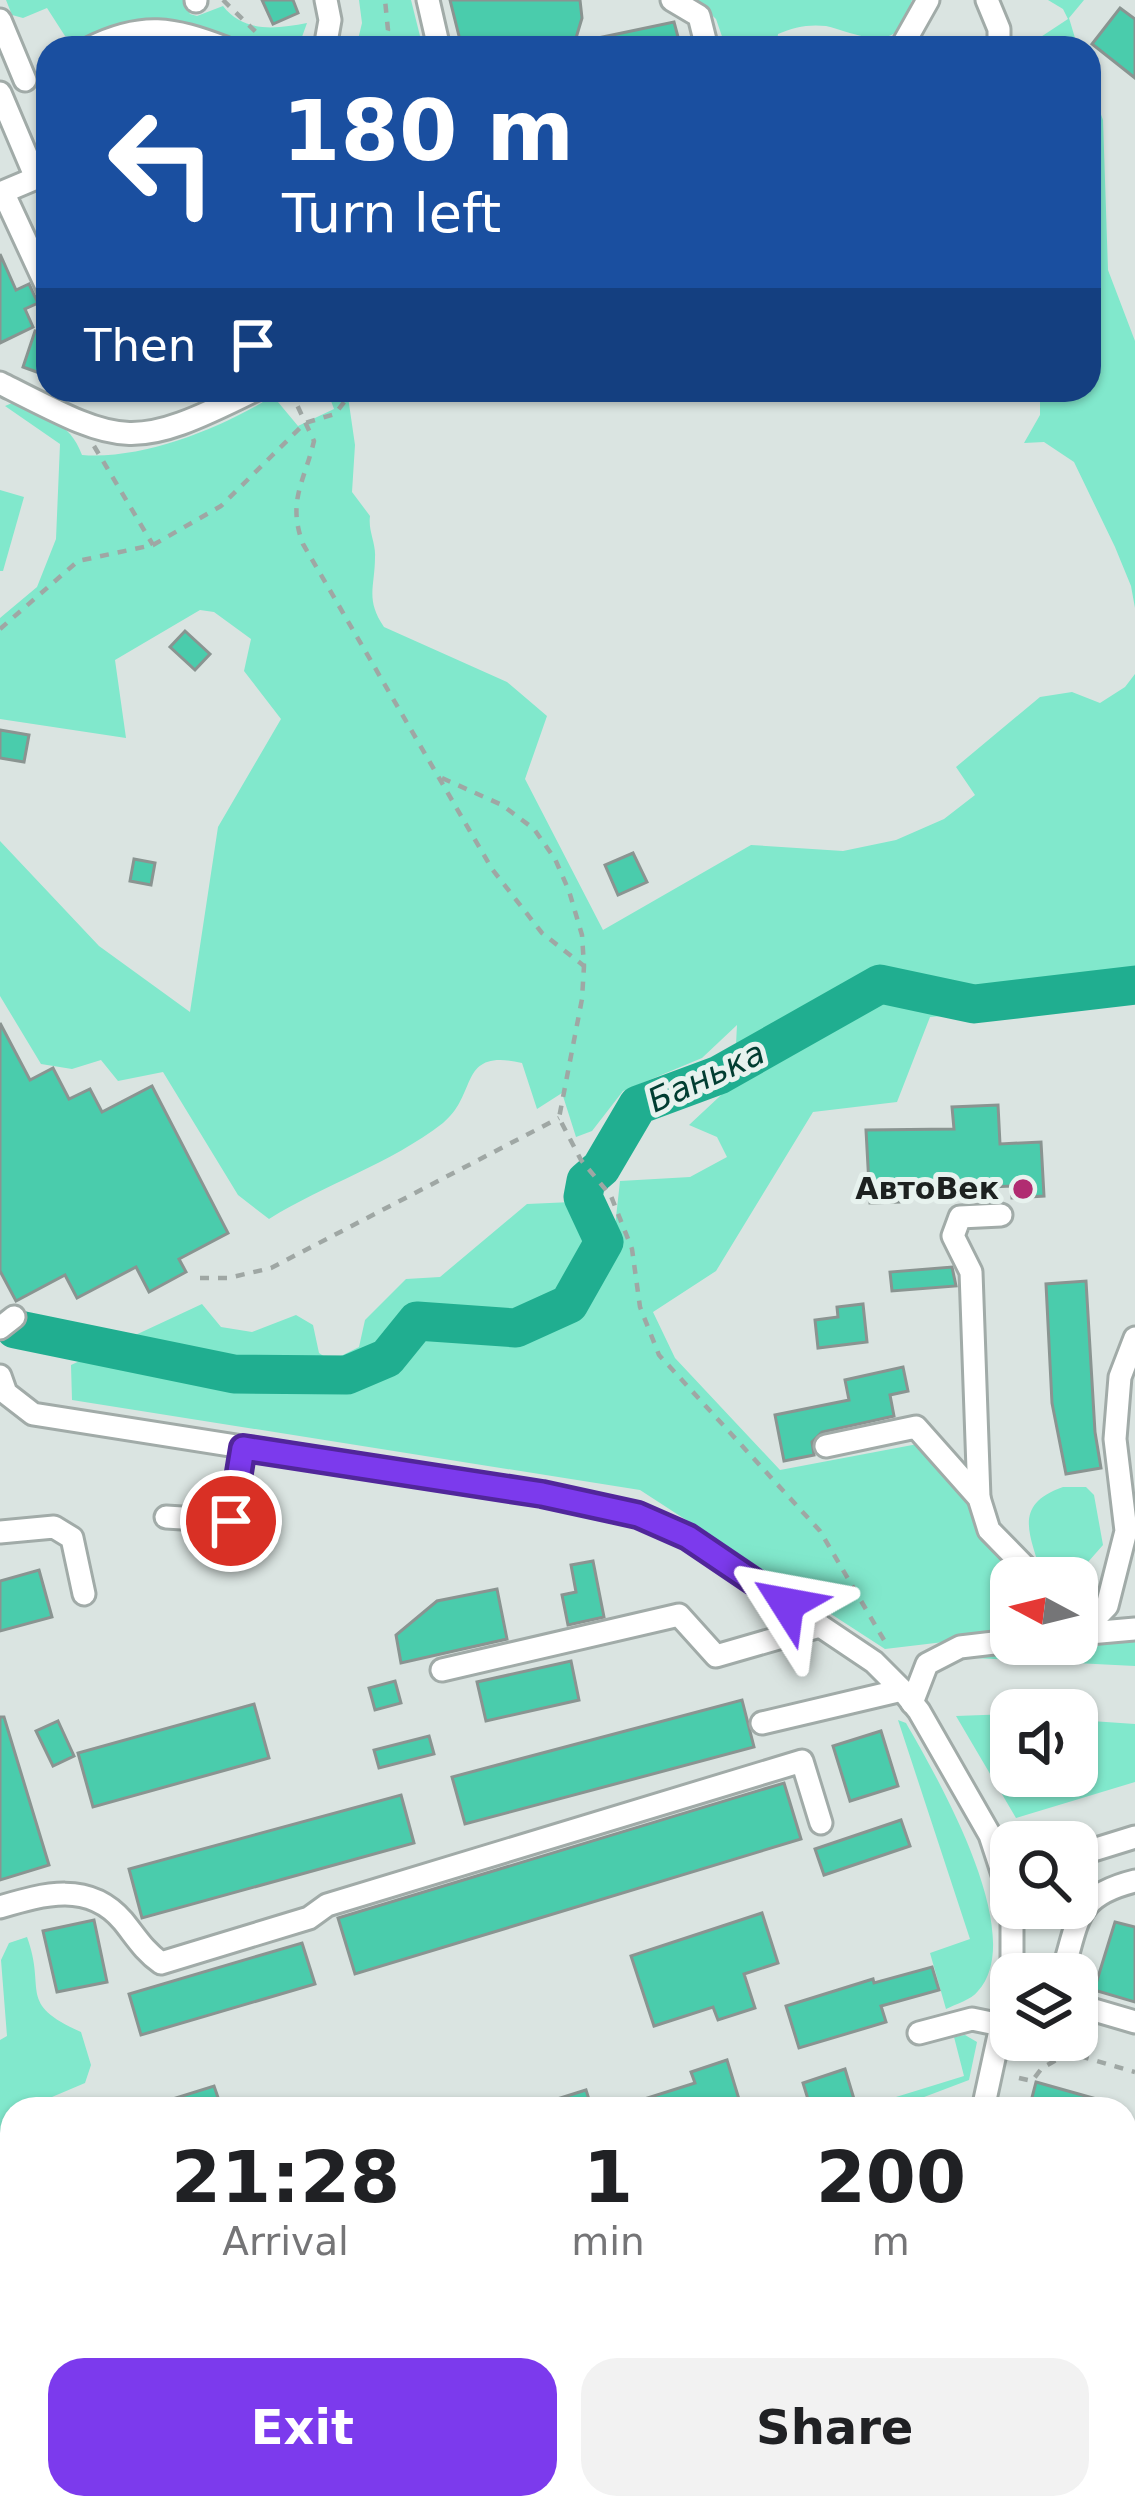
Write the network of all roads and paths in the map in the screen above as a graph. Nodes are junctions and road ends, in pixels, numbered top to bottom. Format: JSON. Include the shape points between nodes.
{"nodes":[{"id":1,"x":223,"y":0,"type":"edge"},
{"id":2,"x":326,"y":0,"type":"edge"},
{"id":3,"x":386,"y":0,"type":"edge"},
{"id":4,"x":428,"y":0,"type":"edge"},
{"id":5,"x":673,"y":0,"type":"edge"},
{"id":6,"x":928,"y":0,"type":"edge"},
{"id":7,"x":987,"y":0,"type":"edge"},
{"id":8,"x":0,"y":20,"type":"edge"},
{"id":9,"x":123,"y":36,"type":"edge"},
{"id":10,"x":194,"y":36,"type":"edge"},
{"id":11,"x":258,"y":36,"type":"edge"},
{"id":12,"x":327,"y":36,"type":"edge"},
{"id":13,"x":386,"y":36,"type":"edge"},
{"id":14,"x":436,"y":36,"type":"edge"},
{"id":15,"x":704,"y":36,"type":"edge"},
{"id":16,"x":908,"y":36,"type":"edge"},
{"id":17,"x":998,"y":36,"type":"edge"},
{"id":18,"x":36,"y":75,"type":"edge"},
{"id":19,"x":25,"y":80,"type":"junction"},
{"id":20,"x":0,"y":93,"type":"edge"},
{"id":21,"x":36,"y":163,"type":"edge"},
{"id":22,"x":36,"y":178,"type":"edge"},
{"id":23,"x":36,"y":263,"type":"edge"},
{"id":24,"x":0,"y":383,"type":"edge"},
{"id":25,"x":36,"y":402,"type":"edge"},
{"id":26,"x":37,"y":402,"type":"edge"},
{"id":27,"x":228,"y":402,"type":"edge"},
{"id":28,"x":295,"y":402,"type":"edge"},
{"id":29,"x":344,"y":402,"type":"edge"},
{"id":30,"x":305,"y":423,"type":"junction"},
{"id":31,"x":85,"y":427,"type":"junction"},
{"id":32,"x":153,"y":544,"type":"junction"},
{"id":33,"x":0,"y":629,"type":"edge"},
{"id":34,"x":442,"y":778,"type":"junction"},
{"id":35,"x":584,"y":966,"type":"junction"},
{"id":36,"x":559,"y":1118,"type":"junction"},
{"id":37,"x":1001,"y":1215,"type":"dead end"},
{"id":38,"x":200,"y":1278,"type":"dead end"},
{"id":39,"x":1135,"y":1338,"type":"edge"},
{"id":40,"x":2,"y":1393,"type":"edge"},
{"id":41,"x":826,"y":1446,"type":"dead end"},
{"id":42,"x":243,"y":1448,"type":"junction"},
{"id":43,"x":979,"y":1498,"type":"junction"},
{"id":44,"x":166,"y":1517,"type":"dead end"},
{"id":45,"x":0,"y":1532,"type":"edge"},
{"id":46,"x":1015,"y":1557,"type":"edge"},
{"id":47,"x":84,"y":1594,"type":"dead end"},
{"id":48,"x":1098,"y":1613,"type":"edge"},
{"id":49,"x":820,"y":1626,"type":"junction"},
{"id":50,"x":1135,"y":1629,"type":"edge"},
{"id":51,"x":1098,"y":1630,"type":"edge"},
{"id":52,"x":884,"y":1640,"type":"dead end"},
{"id":53,"x":990,"y":1643,"type":"edge"},
{"id":54,"x":442,"y":1670,"type":"dead end"},
{"id":55,"x":907,"y":1696,"type":"junction"},
{"id":56,"x":762,"y":1723,"type":"dead end"},
{"id":57,"x":821,"y":1823,"type":"dead end"},
{"id":58,"x":990,"y":1835,"type":"edge"},
{"id":59,"x":1135,"y":1837,"type":"edge"},
{"id":60,"x":1098,"y":1848,"type":"edge"},
{"id":61,"x":1135,"y":1880,"type":"edge"},
{"id":62,"x":0,"y":1907,"type":"edge"},
{"id":63,"x":1069,"y":1953,"type":"edge"},
{"id":64,"x":1098,"y":2011,"type":"edge"},
{"id":65,"x":1135,"y":2022,"type":"edge"},
{"id":66,"x":990,"y":2023,"type":"edge"},
{"id":67,"x":919,"y":2033,"type":"dead end"},
{"id":68,"x":993,"y":2061,"type":"edge"},
{"id":69,"x":1135,"y":2072,"type":"edge"},
{"id":70,"x":1019,"y":2078,"type":"dead end"},
{"id":71,"x":986,"y":2097,"type":"edge"}],
"edges":[{"from":1,"to":11,"type":"path"},
{"from":2,"to":12,"type":"street"},
{"from":3,"to":13,"type":"path"},
{"from":4,"to":14,"type":"street"},
{"from":5,"to":15,"type":"street","via":[[699,16]]},
{"from":6,"to":16,"type":"street"},
{"from":7,"to":17,"type":"street"},
{"from":8,"to":19,"type":"street"},
{"from":9,"to":10,"type":"street","via":[[142,29]]},
{"from":18,"to":19,"type":"street"},
{"from":19,"to":20,"type":"street"},
{"from":20,"to":21,"type":"street"},
{"from":22,"to":23,"type":"street","via":[[4,192]]},
{"from":24,"to":25,"type":"street"},
{"from":26,"to":31,"type":"street"},
{"from":27,"to":31,"type":"street","via":[[161,432],[114,435]]},
{"from":28,"to":30,"type":"path"},
{"from":29,"to":30,"type":"path","via":[[335,414]]},
{"from":30,"to":32,"type":"path","via":[[221,506]]},
{"from":30,"to":34,"type":"path","via":[[314,441],[293,518],[303,544]]},
{"from":31,"to":32,"type":"path"},
{"from":32,"to":33,"type":"path","via":[[78,561]]},
{"from":34,"to":35,"type":"path","via":[[492,869],[542,933]]},
{"from":34,"to":35,"type":"path","via":[[534,829],[569,891]]},
{"from":35,"to":36,"type":"path"},
{"from":36,"to":38,"type":"path","via":[[271,1268]]},
{"from":36,"to":52,"type":"path","via":[[611,1196],[659,1354],[820,1531]]},
{"from":37,"to":43,"type":"street","via":[[960,1217],[953,1237],[971,1272]]},
{"from":39,"to":48,"type":"street","via":[[1120,1377],[1115,1438],[1126,1531],[1107,1606]]},
{"from":40,"to":42,"type":"street","via":[[33,1414]]},
{"from":41,"to":43,"type":"street","via":[[916,1427]]},
{"from":42,"to":44,"type":"street","via":[[231,1521]]},
{"from":42,"to":49,"type":"street","via":[[638,1515],[688,1537]]},
{"from":43,"to":46,"type":"street","via":[[989,1530]]},
{"from":45,"to":47,"type":"street","via":[[54,1527],[72,1538]]},
{"from":49,"to":54,"type":"street","via":[[716,1656],[679,1615]]},
{"from":49,"to":55,"type":"street","via":[[874,1661]]},
{"from":50,"to":51,"type":"street"},
{"from":53,"to":55,"type":"street","via":[[927,1664]]},
{"from":55,"to":56,"type":"street"},
{"from":55,"to":58,"type":"street"},
{"from":57,"to":62,"type":"street","via":[[802,1761],[161,1963],[106,1902],[46,1893]]},
{"from":59,"to":60,"type":"street"},
{"from":61,"to":63,"type":"street","via":[[1103,1889],[1083,1907]]},
{"from":64,"to":65,"type":"street"},
{"from":66,"to":67,"type":"street","via":[[972,2019]]},
{"from":68,"to":71,"type":"street"},
{"from":69,"to":70,"type":"path","via":[[1069,2053],[1032,2081]]}]}
